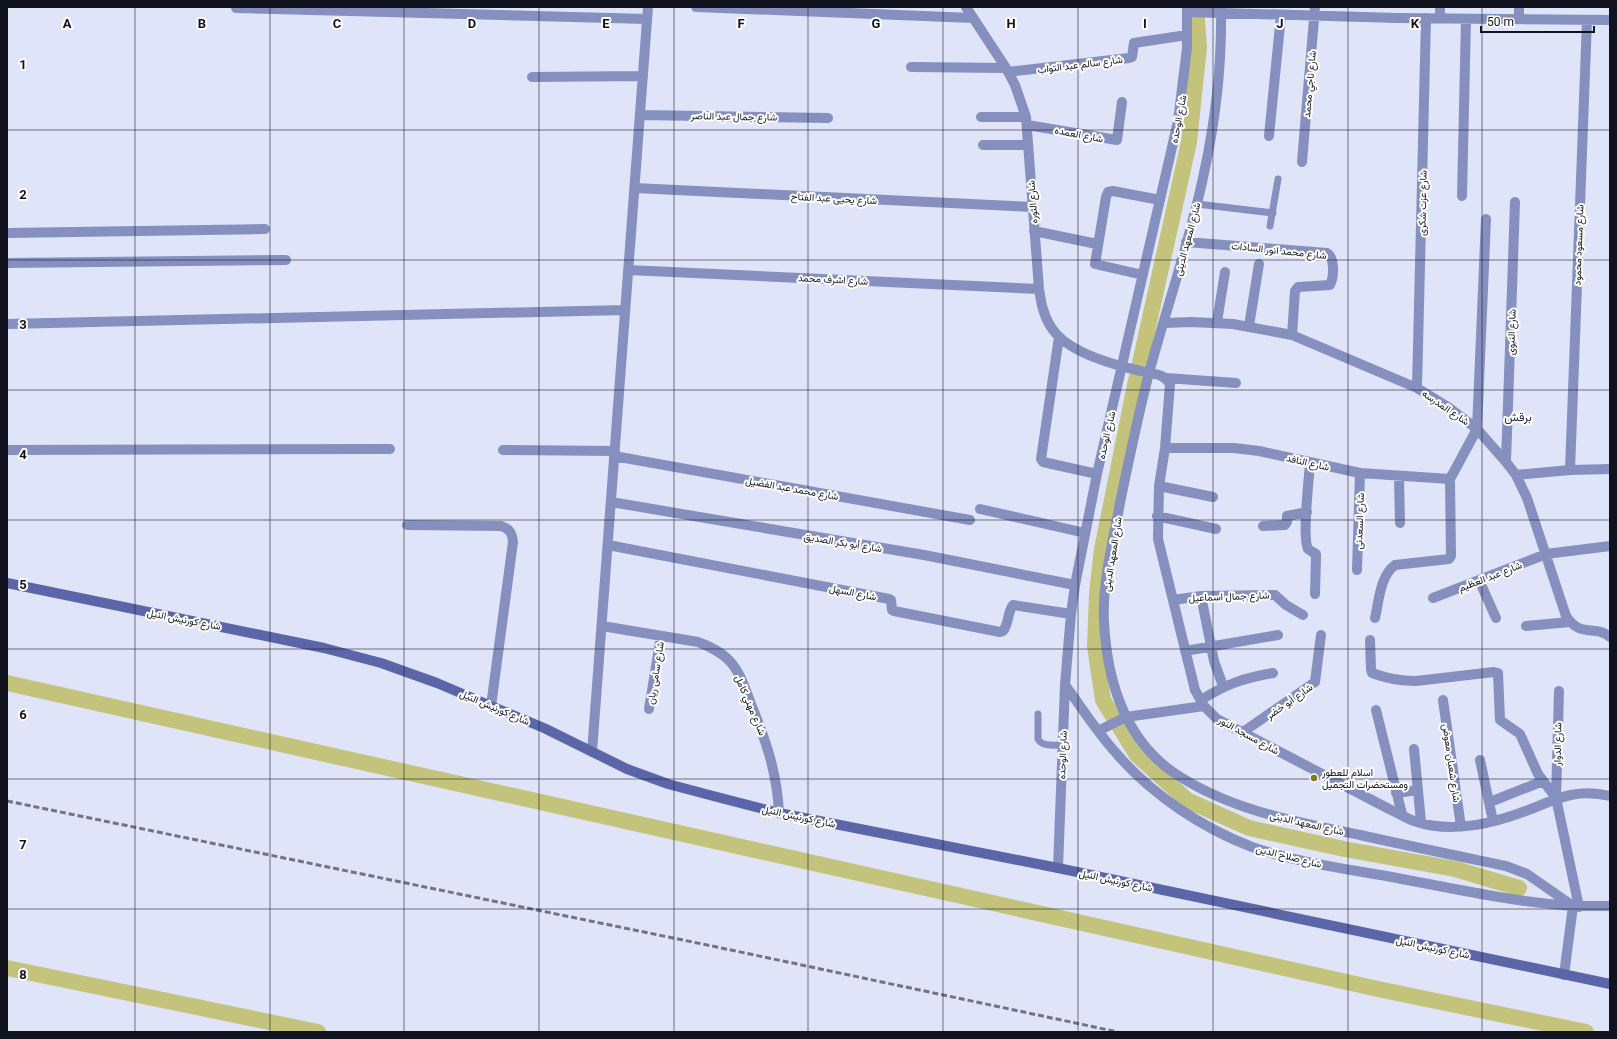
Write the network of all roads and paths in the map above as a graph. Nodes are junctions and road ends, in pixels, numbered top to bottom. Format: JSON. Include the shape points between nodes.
{"nodes":[{"id":1,"x":648,"y":7,"type":"edge"},
{"id":2,"x":696,"y":7,"type":"edge"},
{"id":3,"x":966,"y":7,"type":"edge"},
{"id":4,"x":1397,"y":7,"type":"edge"},
{"id":5,"x":1440,"y":7,"type":"edge"},
{"id":6,"x":1519,"y":7,"type":"edge"},
{"id":7,"x":236,"y":8,"type":"dead end"},
{"id":8,"x":1187,"y":9,"type":"edge"},
{"id":9,"x":1225,"y":10,"type":"edge"},
{"id":10,"x":433,"y":11,"type":"edge"},
{"id":11,"x":1315,"y":11,"type":"edge"},
{"id":12,"x":1281,"y":15,"type":"junction"},
{"id":13,"x":973,"y":18,"type":"junction"},
{"id":14,"x":1397,"y":18,"type":"junction"},
{"id":15,"x":1426,"y":18,"type":"junction"},
{"id":16,"x":1440,"y":18,"type":"junction"},
{"id":17,"x":647,"y":19,"type":"junction"},
{"id":18,"x":1466,"y":19,"type":"junction"},
{"id":19,"x":1519,"y":19,"type":"junction"},
{"id":20,"x":1587,"y":20,"type":"junction"},
{"id":21,"x":1610,"y":20,"type":"edge"},
{"id":22,"x":1187,"y":35,"type":"junction"},
{"id":23,"x":911,"y":67,"type":"dead end"},
{"id":24,"x":1007,"y":70,"type":"junction"},
{"id":25,"x":643,"y":76,"type":"junction"},
{"id":26,"x":532,"y":77,"type":"dead end"},
{"id":27,"x":1122,"y":102,"type":"dead end"},
{"id":28,"x":640,"y":114,"type":"junction"},
{"id":29,"x":981,"y":117,"type":"dead end"},
{"id":30,"x":828,"y":118,"type":"dead end"},
{"id":31,"x":1026,"y":121,"type":"junction"},
{"id":32,"x":1269,"y":136,"type":"dead end"},
{"id":33,"x":984,"y":145,"type":"dead end"},
{"id":34,"x":1028,"y":145,"type":"junction"},
{"id":35,"x":1302,"y":162,"type":"dead end"},
{"id":36,"x":1278,"y":179,"type":"dead end"},
{"id":37,"x":635,"y":188,"type":"junction"},
{"id":38,"x":1462,"y":196,"type":"dead end"},
{"id":39,"x":1160,"y":200,"type":"junction"},
{"id":40,"x":1515,"y":202,"type":"dead end"},
{"id":41,"x":1197,"y":204,"type":"junction"},
{"id":42,"x":1032,"y":207,"type":"junction"},
{"id":43,"x":1273,"y":213,"type":"junction"},
{"id":44,"x":1486,"y":219,"type":"dead end"},
{"id":45,"x":1270,"y":226,"type":"dead end"},
{"id":46,"x":265,"y":229,"type":"dead end"},
{"id":47,"x":1034,"y":231,"type":"junction"},
{"id":48,"x":7,"y":233,"type":"edge"},
{"id":49,"x":1186,"y":242,"type":"junction"},
{"id":50,"x":1097,"y":244,"type":"junction"},
{"id":51,"x":286,"y":260,"type":"dead end"},
{"id":52,"x":7,"y":263,"type":"edge"},
{"id":53,"x":1259,"y":264,"type":"dead end"},
{"id":54,"x":628,"y":270,"type":"junction"},
{"id":55,"x":1225,"y":272,"type":"dead end"},
{"id":56,"x":1143,"y":275,"type":"junction"},
{"id":57,"x":1039,"y":289,"type":"junction"},
{"id":58,"x":625,"y":310,"type":"junction"},
{"id":59,"x":1217,"y":322,"type":"junction"},
{"id":60,"x":1164,"y":323,"type":"junction"},
{"id":61,"x":7,"y":324,"type":"edge"},
{"id":62,"x":1249,"y":326,"type":"junction"},
{"id":63,"x":1292,"y":335,"type":"junction"},
{"id":64,"x":1059,"y":337,"type":"junction"},
{"id":65,"x":1122,"y":367,"type":"junction"},
{"id":66,"x":1149,"y":373,"type":"junction"},
{"id":67,"x":1166,"y":378,"type":"junction"},
{"id":68,"x":1236,"y":383,"type":"dead end"},
{"id":69,"x":1417,"y":388,"type":"junction"},
{"id":70,"x":1477,"y":429,"type":"junction"},
{"id":71,"x":1165,"y":448,"type":"junction"},
{"id":72,"x":390,"y":449,"type":"dead end"},
{"id":73,"x":7,"y":450,"type":"edge"},
{"id":74,"x":503,"y":450,"type":"dead end"},
{"id":75,"x":615,"y":453,"type":"junction"},
{"id":76,"x":1506,"y":462,"type":"junction"},
{"id":77,"x":1310,"y":463,"type":"junction"},
{"id":78,"x":1610,"y":469,"type":"edge"},
{"id":79,"x":1570,"y":470,"type":"junction"},
{"id":80,"x":1360,"y":473,"type":"junction"},
{"id":81,"x":1097,"y":474,"type":"junction"},
{"id":82,"x":1516,"y":475,"type":"junction"},
{"id":83,"x":1399,"y":477,"type":"junction"},
{"id":84,"x":1450,"y":479,"type":"junction"},
{"id":85,"x":1159,"y":486,"type":"junction"},
{"id":86,"x":1213,"y":497,"type":"dead end"},
{"id":87,"x":611,"y":502,"type":"junction"},
{"id":88,"x":980,"y":509,"type":"dead end"},
{"id":89,"x":1307,"y":512,"type":"junction"},
{"id":90,"x":1157,"y":516,"type":"junction"},
{"id":91,"x":970,"y":520,"type":"dead end"},
{"id":92,"x":1400,"y":523,"type":"dead end"},
{"id":93,"x":408,"y":525,"type":"dead end"},
{"id":94,"x":1263,"y":526,"type":"dead end"},
{"id":95,"x":1216,"y":529,"type":"dead end"},
{"id":96,"x":1085,"y":533,"type":"junction"},
{"id":97,"x":608,"y":545,"type":"junction"},
{"id":98,"x":1610,"y":546,"type":"edge"},
{"id":99,"x":1546,"y":554,"type":"junction"},
{"id":100,"x":1357,"y":570,"type":"dead end"},
{"id":101,"x":1479,"y":580,"type":"junction"},
{"id":102,"x":7,"y":583,"type":"edge"},
{"id":103,"x":1075,"y":585,"type":"junction"},
{"id":104,"x":1315,"y":594,"type":"dead end"},
{"id":105,"x":1201,"y":596,"type":"junction"},
{"id":106,"x":1433,"y":598,"type":"dead end"},
{"id":107,"x":1172,"y":600,"type":"junction"},
{"id":108,"x":1070,"y":614,"type":"junction"},
{"id":109,"x":1303,"y":615,"type":"dead end"},
{"id":110,"x":1376,"y":618,"type":"dead end"},
{"id":111,"x":1496,"y":618,"type":"dead end"},
{"id":112,"x":1570,"y":622,"type":"junction"},
{"id":113,"x":602,"y":626,"type":"junction"},
{"id":114,"x":1526,"y":626,"type":"dead end"},
{"id":115,"x":1278,"y":635,"type":"dead end"},
{"id":116,"x":1321,"y":635,"type":"dead end"},
{"id":117,"x":661,"y":636,"type":"junction"},
{"id":118,"x":1610,"y":637,"type":"edge"},
{"id":119,"x":1370,"y":640,"type":"dead end"},
{"id":120,"x":1211,"y":647,"type":"junction"},
{"id":121,"x":1186,"y":651,"type":"junction"},
{"id":122,"x":1272,"y":673,"type":"dead end"},
{"id":123,"x":1065,"y":685,"type":"junction"},
{"id":124,"x":1223,"y":686,"type":"junction"},
{"id":125,"x":1559,"y":691,"type":"dead end"},
{"id":126,"x":1443,"y":700,"type":"dead end"},
{"id":127,"x":1203,"y":703,"type":"junction"},
{"id":128,"x":492,"y":706,"type":"junction"},
{"id":129,"x":649,"y":710,"type":"dead end"},
{"id":130,"x":1376,"y":710,"type":"dead end"},
{"id":131,"x":1038,"y":714,"type":"dead end"},
{"id":132,"x":1126,"y":717,"type":"junction"},
{"id":133,"x":1098,"y":731,"type":"junction"},
{"id":134,"x":1243,"y":732,"type":"junction"},
{"id":135,"x":1063,"y":745,"type":"junction"},
{"id":136,"x":1414,"y":749,"type":"dead end"},
{"id":137,"x":592,"y":752,"type":"junction"},
{"id":138,"x":1480,"y":760,"type":"dead end"},
{"id":139,"x":1543,"y":781,"type":"junction"},
{"id":140,"x":1418,"y":790,"type":"junction"},
{"id":141,"x":1396,"y":793,"type":"junction"},
{"id":142,"x":1610,"y":796,"type":"edge"},
{"id":143,"x":1556,"y":798,"type":"junction"},
{"id":144,"x":1490,"y":802,"type":"junction"},
{"id":145,"x":779,"y":812,"type":"junction"},
{"id":146,"x":1402,"y":814,"type":"junction"},
{"id":147,"x":1493,"y":821,"type":"junction"},
{"id":148,"x":1421,"y":822,"type":"junction"},
{"id":149,"x":1461,"y":827,"type":"junction"},
{"id":150,"x":1058,"y":868,"type":"junction"},
{"id":151,"x":1576,"y":906,"type":"junction"},
{"id":152,"x":1610,"y":906,"type":"edge"},
{"id":153,"x":1564,"y":975,"type":"junction"},
{"id":154,"x":1610,"y":984,"type":"edge"}],
"edges":[{"from":1,"to":17,"type":"street"},
{"from":2,"to":13,"type":"street"},
{"from":3,"to":13,"type":"street","name":"شارع الثوره"},
{"from":4,"to":14,"type":"street"},
{"from":5,"to":16,"type":"street"},
{"from":6,"to":19,"type":"street"},
{"from":7,"to":10,"type":"street"},
{"from":8,"to":9,"type":"street"},
{"from":8,"to":22,"type":"street","name":"شارع الوحده"},
{"from":9,"to":12,"type":"street"},
{"from":9,"to":41,"type":"street","name":"شارع المعهد الدينى","via":[[1216,109]]},
{"from":10,"to":17,"type":"street"},
{"from":11,"to":12,"type":"street"},
{"from":11,"to":14,"type":"street"},
{"from":11,"to":35,"type":"street","name":"شارع ناجي محمد"},
{"from":12,"to":32,"type":"street"},
{"from":13,"to":24,"type":"street","name":"شارع الثوره"},
{"from":14,"to":15,"type":"street"},
{"from":15,"to":16,"type":"street"},
{"from":15,"to":69,"type":"street","name":"شارع عزت شكرى"},
{"from":16,"to":18,"type":"street"},
{"from":17,"to":25,"type":"street"},
{"from":18,"to":19,"type":"street"},
{"from":18,"to":38,"type":"street"},
{"from":19,"to":20,"type":"street"},
{"from":20,"to":21,"type":"street"},
{"from":20,"to":79,"type":"street","name":"شارع مسعود محمود"},
{"from":22,"to":24,"type":"street","name":"شارع سالم عبد التواب","via":[[1134,43],[1132,57],[1129,58]]},
{"from":22,"to":39,"type":"street","name":"شارع الوحده","via":[[1184,85]]},
{"from":23,"to":24,"type":"street"},
{"from":24,"to":31,"type":"street","name":"شارع الثوره","via":[[1015,85]]},
{"from":25,"to":26,"type":"street"},
{"from":25,"to":28,"type":"street"},
{"from":27,"to":31,"type":"street","name":"شارع العمده","via":[[1117,140]]},
{"from":28,"to":30,"type":"street","name":"شارع جمال عبد الناصر"},
{"from":28,"to":37,"type":"street"},
{"from":29,"to":31,"type":"street"},
{"from":31,"to":34,"type":"street","name":"شارع الثوره"},
{"from":33,"to":34,"type":"street"},
{"from":34,"to":42,"type":"street","name":"شارع الثوره"},
{"from":36,"to":43,"type":"lane"},
{"from":37,"to":42,"type":"street","name":"شارع يحيى عبد الفتاح"},
{"from":37,"to":54,"type":"street"},
{"from":39,"to":50,"type":"street","via":[[1108,192]]},
{"from":39,"to":56,"type":"street","name":"شارع الوحده"},
{"from":40,"to":76,"type":"street","name":"شارع النبوى"},
{"from":41,"to":43,"type":"lane"},
{"from":41,"to":49,"type":"street","name":"شارع المعهد الدينى"},
{"from":42,"to":47,"type":"street","name":"شارع الثوره"},
{"from":43,"to":45,"type":"lane"},
{"from":44,"to":70,"type":"street"},
{"from":46,"to":48,"type":"street"},
{"from":47,"to":50,"type":"street"},
{"from":47,"to":57,"type":"street","name":"شارع الثوره"},
{"from":49,"to":60,"type":"street","name":"شارع المعهد الدينى"},
{"from":49,"to":63,"type":"street","name":"شارع محمد انور السادات","via":[[1328,253],[1333,260],[1330,285],[1298,287]]},
{"from":50,"to":56,"type":"street","via":[[1094,264]]},
{"from":51,"to":52,"type":"street"},
{"from":53,"to":62,"type":"street"},
{"from":54,"to":57,"type":"street","name":"شارع اشرف محمد"},
{"from":54,"to":58,"type":"street"},
{"from":55,"to":59,"type":"street"},
{"from":56,"to":65,"type":"street","name":"شارع الوحده"},
{"from":57,"to":64,"type":"street","name":"شارع الثوره","via":[[1043,310]]},
{"from":58,"to":61,"type":"street"},
{"from":58,"to":75,"type":"street"},
{"from":59,"to":60,"type":"street","name":"شارع المدرسه"},
{"from":59,"to":62,"type":"street","name":"شارع المدرسه"},
{"from":60,"to":66,"type":"street","name":"شارع المعهد الدينى"},
{"from":62,"to":63,"type":"street","name":"شارع المدرسه"},
{"from":63,"to":69,"type":"street","name":"شارع المدرسه"},
{"from":64,"to":65,"type":"street","name":"شارع الثوره","via":[[1087,354]]},
{"from":64,"to":81,"type":"street","via":[[1041,459],[1044,462]]},
{"from":65,"to":66,"type":"street"},
{"from":65,"to":81,"type":"street","name":"شارع الوحده"},
{"from":66,"to":67,"type":"street","via":[[1160,374]]},
{"from":66,"to":132,"type":"street","name":"شارع المعهد الدينى","via":[[1122,493],[1105,586],[1104,620],[1107,653],[1113,686]]},
{"from":67,"to":68,"type":"street"},
{"from":67,"to":71,"type":"street","name":"شارع مسجد النور","via":[[1171,392]]},
{"from":69,"to":70,"type":"street","name":"شارع المدرسه"},
{"from":70,"to":76,"type":"street","name":"شارع المدرسه"},
{"from":70,"to":84,"type":"street"},
{"from":71,"to":77,"type":"street","name":"شارع النافد","via":[[1234,448]]},
{"from":71,"to":85,"type":"street","name":"شارع مسجد النور"},
{"from":72,"to":73,"type":"street"},
{"from":74,"to":75,"type":"street","name":"شارع محمد عبد الفضيل"},
{"from":75,"to":87,"type":"street"},
{"from":75,"to":91,"type":"street","name":"شارع محمد عبد الفضيل"},
{"from":76,"to":82,"type":"street","name":"شارع المدرسه"},
{"from":77,"to":80,"type":"street","name":"شارع النافد"},
{"from":77,"to":89,"type":"street"},
{"from":78,"to":79,"type":"street"},
{"from":79,"to":82,"type":"street"},
{"from":80,"to":83,"type":"street","name":"شارع النافد"},
{"from":80,"to":100,"type":"street","name":"شارع السعدنى"},
{"from":81,"to":96,"type":"street","name":"شارع الوحده"},
{"from":82,"to":99,"type":"street","name":"شارع المدرسه","via":[[1527,498]]},
{"from":83,"to":84,"type":"street","name":"شارع النافد"},
{"from":83,"to":92,"type":"street"},
{"from":84,"to":110,"type":"street","via":[[1451,556],[1449,559],[1390,569],[1384,581]]},
{"from":85,"to":86,"type":"street"},
{"from":85,"to":90,"type":"street","name":"شارع مسجد النور"},
{"from":87,"to":97,"type":"street"},
{"from":87,"to":103,"type":"street","name":"شارع أبو بكر الصديق","via":[[916,553]]},
{"from":88,"to":96,"type":"street"},
{"from":89,"to":94,"type":"street","via":[[1287,516],[1284,525]]},
{"from":89,"to":104,"type":"street","via":[[1307,546],[1316,554]]},
{"from":90,"to":95,"type":"street"},
{"from":90,"to":107,"type":"street","name":"شارع مسجد النور","via":[[1158,539]]},
{"from":93,"to":128,"type":"street","via":[[501,526],[508,528],[513,534]]},
{"from":96,"to":103,"type":"street","name":"شارع الوحده"},
{"from":97,"to":108,"type":"street","name":"شارع السهل","via":[[889,599],[894,611],[1000,632],[1006,628],[1013,605]]},
{"from":97,"to":113,"type":"street"},
{"from":98,"to":99,"type":"street","name":"شارع عبد العظيم"},
{"from":99,"to":101,"type":"street","name":"شارع عبد العظيم"},
{"from":99,"to":112,"type":"street","name":"شارع المدرسه"},
{"from":101,"to":106,"type":"street","name":"شارع عبد العظيم"},
{"from":101,"to":111,"type":"street"},
{"from":102,"to":128,"type":"main road","name":"شارع كورنيش النيل","via":[[324,648],[381,663]]},
{"from":103,"to":108,"type":"street","name":"شارع الوحده"},
{"from":105,"to":107,"type":"street","name":"شارع جمال اسماعيل"},
{"from":105,"to":109,"type":"street","name":"شارع جمال اسماعيل","via":[[1275,595]]},
{"from":105,"to":120,"type":"street"},
{"from":107,"to":121,"type":"street","name":"شارع مسجد النور"},
{"from":108,"to":123,"type":"street","name":"شارع الوحده"},
{"from":112,"to":114,"type":"street"},
{"from":112,"to":118,"type":"street","via":[[1584,630],[1600,631]]},
{"from":113,"to":117,"type":"street","name":"شارع مهني كامل"},
{"from":113,"to":137,"type":"street"},
{"from":115,"to":120,"type":"street"},
{"from":116,"to":134,"type":"street","name":"شارع أبو خضر","via":[[1315,682]]},
{"from":117,"to":129,"type":"street","name":"شارع سامى ريان"},
{"from":117,"to":145,"type":"street","name":"شارع مهني كامل","via":[[698,642],[711,647],[733,665],[768,747],[776,779]]},
{"from":119,"to":139,"type":"street","via":[[1372,673],[1382,676],[1416,681],[1498,673],[1499,717],[1503,723],[1520,734]]},
{"from":120,"to":121,"type":"street"},
{"from":120,"to":124,"type":"street"},
{"from":121,"to":127,"type":"street","name":"شارع مسجد النور","via":[[1195,690]]},
{"from":122,"to":124,"type":"street","via":[[1247,677]]},
{"from":123,"to":133,"type":"street","name":"شارع صلاح الدين"},
{"from":123,"to":135,"type":"street","name":"شارع الوحده"},
{"from":124,"to":127,"type":"street"},
{"from":125,"to":143,"type":"street","name":"شارع الدوار"},
{"from":126,"to":149,"type":"street","name":"شارع شعبان معوض"},
{"from":127,"to":132,"type":"street"},
{"from":127,"to":134,"type":"street","name":"شارع مسجد النور","via":[[1217,719]]},
{"from":128,"to":137,"type":"main road","name":"شارع كورنيش النيل"},
{"from":130,"to":141,"type":"street"},
{"from":131,"to":135,"type":"lane","via":[[1040,742]]},
{"from":132,"to":133,"type":"street"},
{"from":132,"to":151,"type":"street","name":"شارع المعهد الدينى","via":[[1144,745],[1168,768],[1227,800],[1284,819],[1506,866],[1527,874]]},
{"from":133,"to":151,"type":"street","name":"شارع صلاح الدين","via":[[1146,783],[1179,808],[1214,829],[1252,846],[1294,859],[1476,893],[1535,903]]},
{"from":134,"to":146,"type":"street","name":"شارع مسجد النور"},
{"from":135,"to":150,"type":"street","name":"شارع الوحده"},
{"from":136,"to":140,"type":"street"},
{"from":137,"to":145,"type":"main road","name":"شارع كورنيش النيل","via":[[627,769],[668,784]]},
{"from":138,"to":144,"type":"street"},
{"from":139,"to":143,"type":"street"},
{"from":139,"to":144,"type":"street"},
{"from":140,"to":141,"type":"street"},
{"from":140,"to":148,"type":"street"},
{"from":141,"to":146,"type":"street"},
{"from":142,"to":143,"type":"street","name":"شارع مسجد النور","via":[[1577,793]]},
{"from":143,"to":147,"type":"street","name":"شارع مسجد النور"},
{"from":143,"to":151,"type":"street"},
{"from":144,"to":147,"type":"street"},
{"from":145,"to":150,"type":"main road","name":"شارع كورنيش النيل"},
{"from":146,"to":148,"type":"street","name":"شارع مسجد النور"},
{"from":147,"to":149,"type":"street","name":"شارع مسجد النور"},
{"from":148,"to":149,"type":"street","name":"شارع مسجد النور","via":[[1442,827]]},
{"from":150,"to":153,"type":"main road","name":"شارع كورنيش النيل"},
{"from":151,"to":152,"type":"street"},
{"from":151,"to":153,"type":"street"},
{"from":153,"to":154,"type":"main road","name":"شارع كورنيش النيل"}]}
